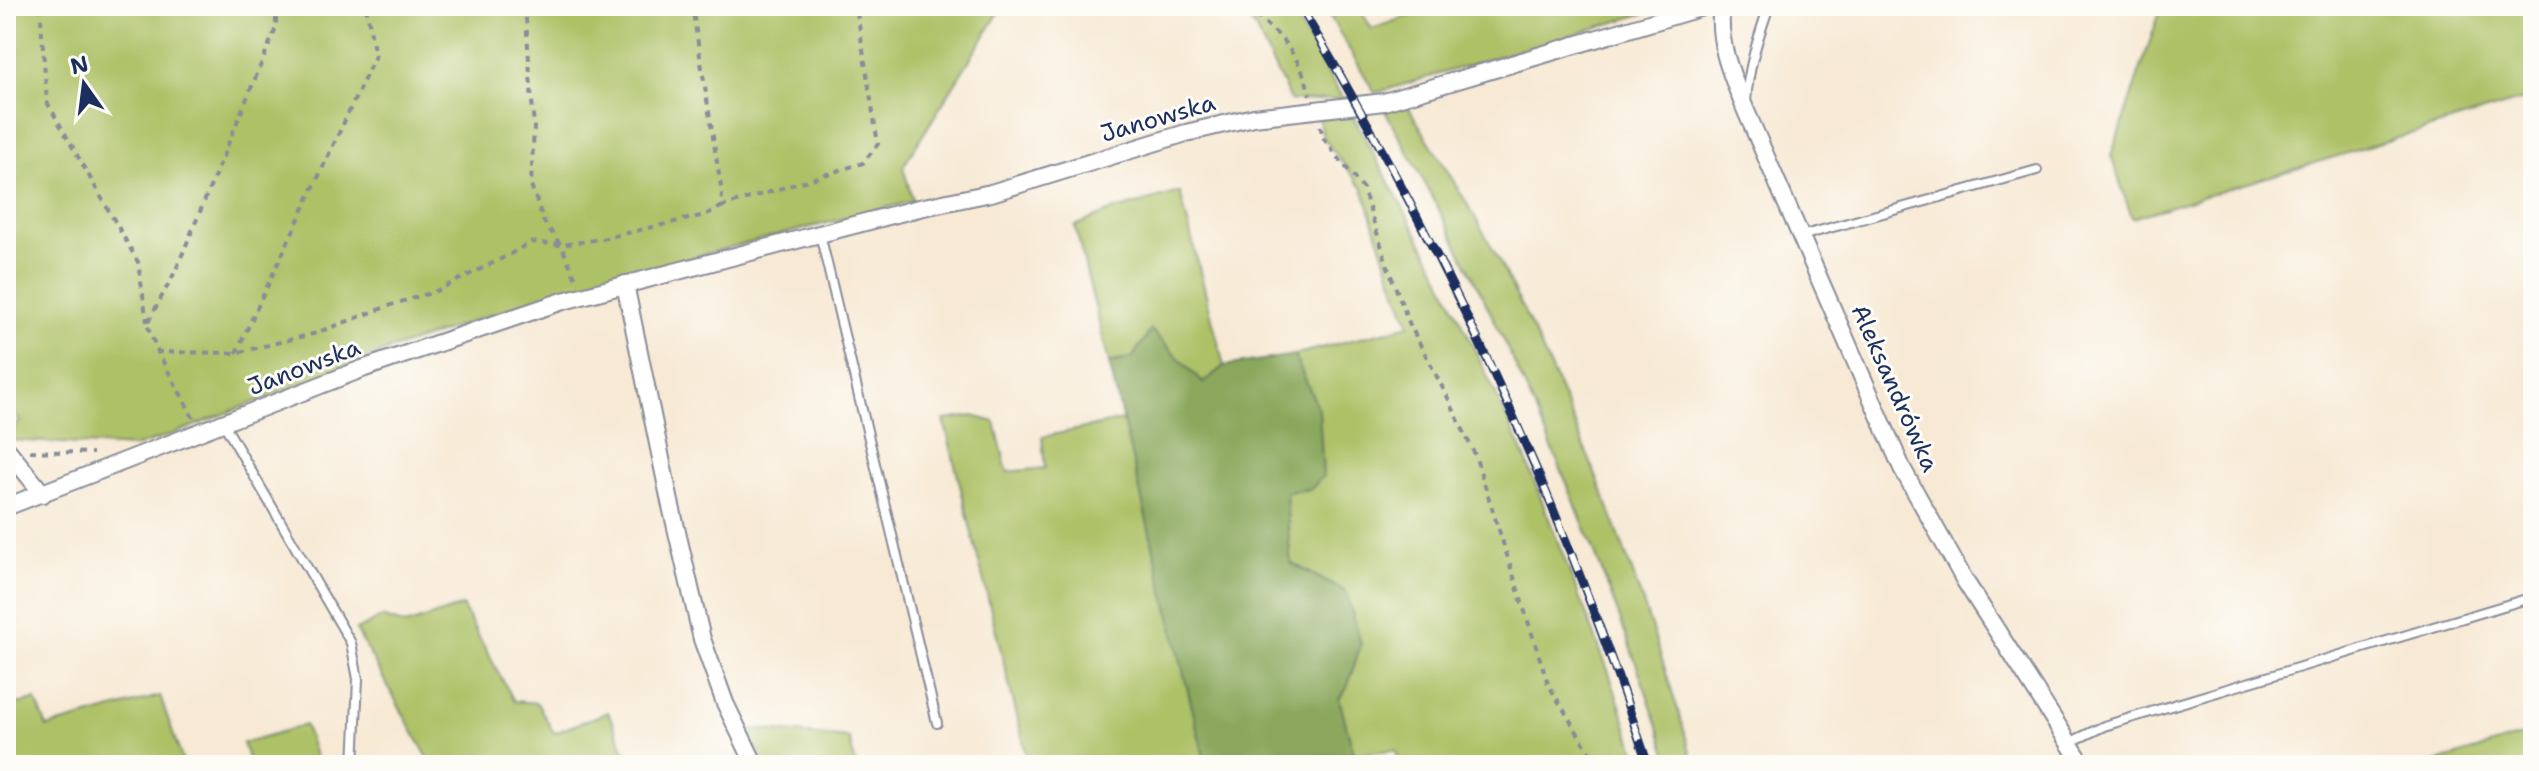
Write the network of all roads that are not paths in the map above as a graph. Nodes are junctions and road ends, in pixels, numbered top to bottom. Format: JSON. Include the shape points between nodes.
{"nodes":[{"id":1,"x":1706,"y":6,"type":"edge"},
{"id":2,"x":1722,"y":6,"type":"edge"},
{"id":3,"x":1769,"y":6,"type":"edge"},
{"id":4,"x":1746,"y":111,"type":"junction"},
{"id":5,"x":2037,"y":170,"type":"dead end"},
{"id":6,"x":820,"y":233,"type":"junction"},
{"id":7,"x":1800,"y":236,"type":"junction"},
{"id":8,"x":625,"y":284,"type":"junction"},
{"id":9,"x":224,"y":424,"type":"junction"},
{"id":10,"x":7,"y":449,"type":"edge"},
{"id":11,"x":43,"y":494,"type":"junction"},
{"id":12,"x":6,"y":507,"type":"edge"},
{"id":13,"x":2533,"y":597,"type":"edge"},
{"id":14,"x":937,"y":723,"type":"dead end"},
{"id":15,"x":2069,"y":743,"type":"junction"},
{"id":16,"x":354,"y":765,"type":"edge"},
{"id":17,"x":755,"y":765,"type":"edge"},
{"id":18,"x":2083,"y":765,"type":"edge"}],
"edges":[{"from":1,"to":6,"type":"street","name":"Janowska","via":[[1384,102],[1254,117],[991,193]]},
{"from":2,"to":4,"type":"street","name":"Aleksandrówka","via":[[1726,55]]},
{"from":3,"to":4,"type":"lane","via":[[1747,81]]},
{"from":4,"to":7,"type":"street","name":"Aleksandrówka"},
{"from":5,"to":7,"type":"lane"},
{"from":6,"to":8,"type":"street","name":"Janowska"},
{"from":6,"to":14,"type":"lane"},
{"from":7,"to":15,"type":"street","name":"Aleksandrówka","via":[[1902,468],[1965,581]]},
{"from":8,"to":9,"type":"street","name":"Janowska","via":[[362,369]]},
{"from":8,"to":17,"type":"street","via":[[702,639]]},
{"from":9,"to":11,"type":"street","name":"Janowska"},
{"from":9,"to":16,"type":"lane","via":[[351,643],[358,679]]},
{"from":10,"to":11,"type":"street"},
{"from":11,"to":12,"type":"street","name":"Janowska"},
{"from":13,"to":15,"type":"lane","via":[[2104,726]]},
{"from":15,"to":18,"type":"street","name":"Aleksandrówka"}]}
